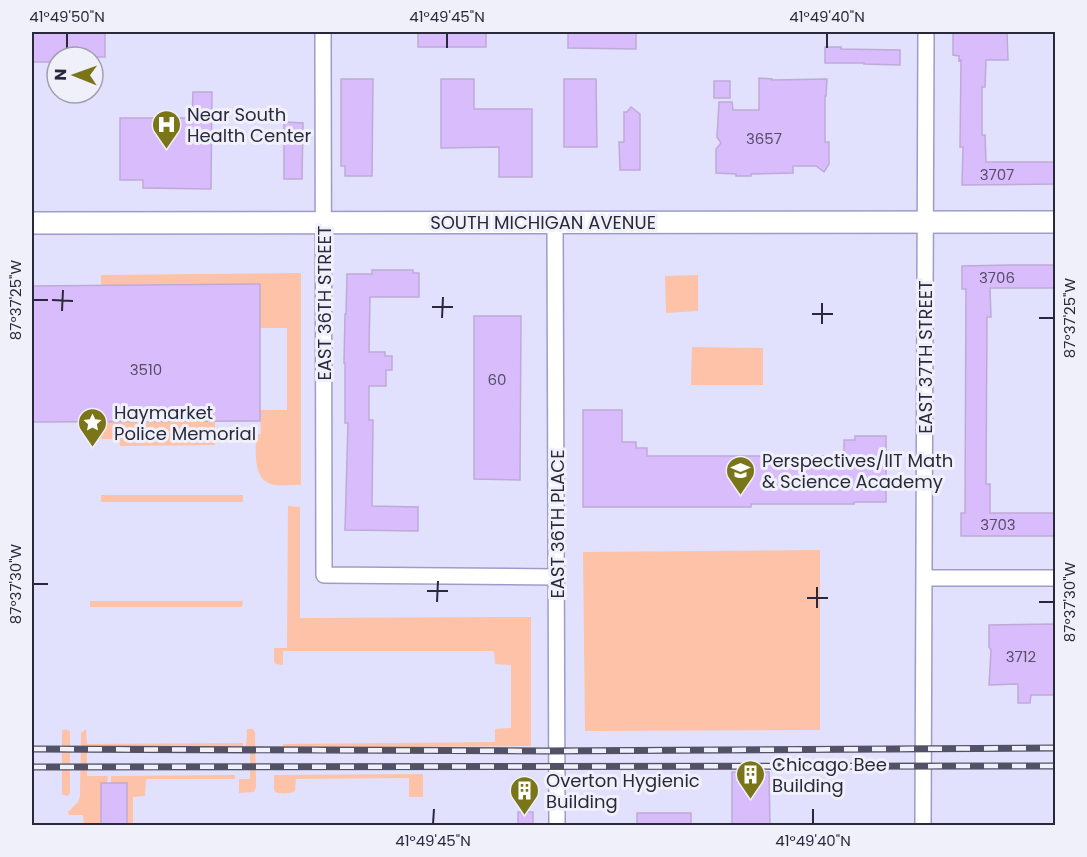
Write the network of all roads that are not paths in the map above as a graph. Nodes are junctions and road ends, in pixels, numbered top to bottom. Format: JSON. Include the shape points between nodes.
{"nodes":[{"id":1,"x":323,"y":32,"type":"edge"},
{"id":2,"x":926,"y":32,"type":"edge"},
{"id":3,"x":555,"y":222,"type":"junction"},
{"id":4,"x":926,"y":222,"type":"junction"},
{"id":5,"x":1056,"y":222,"type":"edge"},
{"id":6,"x":32,"y":223,"type":"edge"},
{"id":7,"x":323,"y":223,"type":"junction"},
{"id":8,"x":557,"y":577,"type":"junction"},
{"id":9,"x":924,"y":578,"type":"junction"},
{"id":10,"x":1056,"y":578,"type":"edge"},
{"id":11,"x":557,"y":825,"type":"edge"},
{"id":12,"x":923,"y":825,"type":"edge"}],
"edges":[{"from":1,"to":7,"type":"street","name":"EAST 36TH STREET"},
{"from":2,"to":4,"type":"street","name":"EAST 37TH STREET"},
{"from":3,"to":4,"type":"street","name":"SOUTH MICHIGAN AVENUE"},
{"from":3,"to":7,"type":"street","name":"SOUTH MICHIGAN AVENUE"},
{"from":3,"to":8,"type":"street","name":"EAST 36TH PLACE"},
{"from":4,"to":5,"type":"street","name":"SOUTH MICHIGAN AVENUE"},
{"from":4,"to":9,"type":"street","name":"EAST 37TH STREET"},
{"from":6,"to":7,"type":"street","name":"SOUTH MICHIGAN AVENUE"},
{"from":7,"to":8,"type":"street","name":"EAST 36TH STREET","via":[[324,575]]},
{"from":8,"to":11,"type":"street","name":"EAST 36TH PLACE"},
{"from":9,"to":10,"type":"street"},
{"from":9,"to":12,"type":"street","name":"EAST 37TH STREET"}]}
